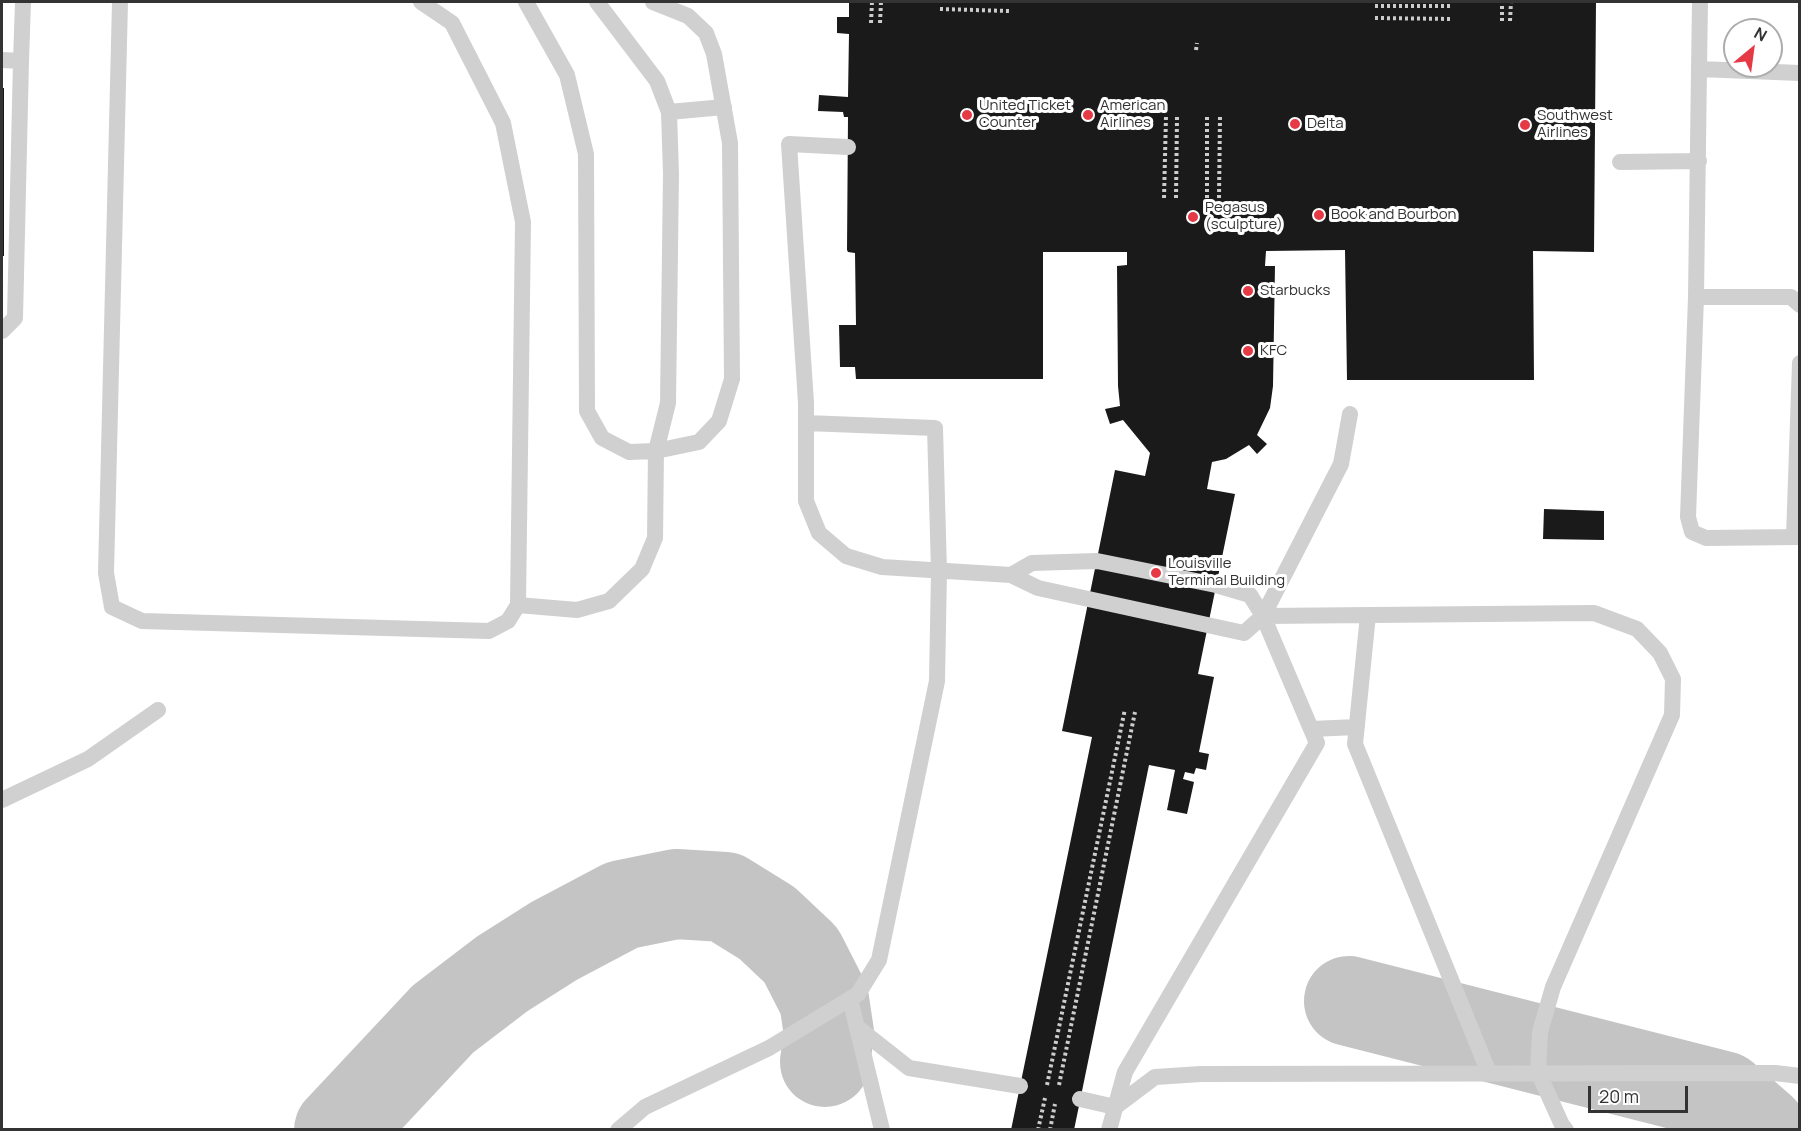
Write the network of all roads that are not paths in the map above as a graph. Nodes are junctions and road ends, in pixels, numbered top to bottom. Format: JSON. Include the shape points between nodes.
{"nodes":[{"id":1,"x":23,"y":2,"type":"edge"},
{"id":2,"x":120,"y":2,"type":"edge"},
{"id":3,"x":420,"y":2,"type":"edge"},
{"id":4,"x":526,"y":2,"type":"edge"},
{"id":5,"x":597,"y":2,"type":"edge"},
{"id":6,"x":653,"y":2,"type":"edge"},
{"id":7,"x":1700,"y":2,"type":"edge"},
{"id":8,"x":2,"y":60,"type":"edge"},
{"id":9,"x":21,"y":60,"type":"junction"},
{"id":10,"x":1699,"y":69,"type":"junction"},
{"id":11,"x":1800,"y":73,"type":"edge"},
{"id":12,"x":724,"y":107,"type":"junction"},
{"id":13,"x":669,"y":112,"type":"junction"},
{"id":14,"x":848,"y":147,"type":"dead end"},
{"id":15,"x":1699,"y":161,"type":"junction"},
{"id":16,"x":1620,"y":162,"type":"dead end"},
{"id":17,"x":1696,"y":297,"type":"junction"},
{"id":18,"x":1800,"y":305,"type":"edge"},
{"id":19,"x":2,"y":331,"type":"edge"},
{"id":20,"x":1800,"y":363,"type":"edge"},
{"id":21,"x":1350,"y":414,"type":"dead end"},
{"id":22,"x":806,"y":423,"type":"junction"},
{"id":23,"x":657,"y":451,"type":"junction"},
{"id":24,"x":1797,"y":537,"type":"edge"},
{"id":25,"x":939,"y":571,"type":"junction"},
{"id":26,"x":1011,"y":575,"type":"junction"},
{"id":27,"x":518,"y":605,"type":"junction"},
{"id":28,"x":1368,"y":615,"type":"junction"},
{"id":29,"x":1263,"y":616,"type":"junction"},
{"id":30,"x":158,"y":710,"type":"dead end"},
{"id":31,"x":1357,"y":727,"type":"junction"},
{"id":32,"x":1311,"y":729,"type":"junction"},
{"id":33,"x":2,"y":800,"type":"edge"},
{"id":34,"x":850,"y":999,"type":"junction"},
{"id":35,"x":857,"y":1027,"type":"junction"},
{"id":36,"x":1539,"y":1072,"type":"junction"},
{"id":37,"x":1489,"y":1073,"type":"junction"},
{"id":38,"x":1800,"y":1076,"type":"edge"},
{"id":39,"x":1020,"y":1086,"type":"dead end"},
{"id":40,"x":1080,"y":1099,"type":"dead end"},
{"id":41,"x":1115,"y":1107,"type":"junction"},
{"id":42,"x":618,"y":1130,"type":"edge"},
{"id":43,"x":882,"y":1130,"type":"edge"},
{"id":44,"x":1109,"y":1130,"type":"edge"},
{"id":45,"x":1566,"y":1130,"type":"edge"}],
"edges":[{"from":1,"to":9,"type":"lane"},
{"from":2,"to":27,"type":"lane","via":[[106,573],[112,607],[142,621],[489,631],[508,621]]},
{"from":3,"to":27,"type":"lane","via":[[452,23],[503,123],[523,222]]},
{"from":4,"to":23,"type":"lane","via":[[567,75],[586,154],[587,411],[602,438],[629,452]]},
{"from":5,"to":13,"type":"lane","via":[[657,81]]},
{"from":6,"to":12,"type":"lane","via":[[688,16],[706,33]]},
{"from":7,"to":10,"type":"lane"},
{"from":8,"to":9,"type":"lane"},
{"from":9,"to":19,"type":"lane","via":[[15,318]]},
{"from":10,"to":11,"type":"lane"},
{"from":10,"to":15,"type":"lane"},
{"from":12,"to":13,"type":"lane"},
{"from":12,"to":23,"type":"lane","via":[[730,143],[732,379],[719,421],[699,442]]},
{"from":13,"to":23,"type":"lane","via":[[668,404]]},
{"from":14,"to":22,"type":"lane","via":[[789,144]]},
{"from":15,"to":16,"type":"lane"},
{"from":15,"to":17,"type":"lane"},
{"from":17,"to":18,"type":"lane","via":[[1791,297]]},
{"from":17,"to":24,"type":"lane","via":[[1688,517],[1692,532],[1706,538]]},
{"from":20,"to":24,"type":"lane"},
{"from":21,"to":29,"type":"lane","via":[[1341,464]]},
{"from":22,"to":25,"type":"lane","via":[[806,501],[819,533],[855,559],[882,567]]},
{"from":22,"to":25,"type":"lane","via":[[935,428]]},
{"from":23,"to":27,"type":"lane","via":[[655,538],[642,569],[609,602],[577,610]]},
{"from":25,"to":26,"type":"lane"},
{"from":25,"to":34,"type":"lane","via":[[937,681],[879,960],[858,994]]},
{"from":26,"to":29,"type":"lane","via":[[1038,588],[1244,633]]},
{"from":26,"to":29,"type":"lane","via":[[1032,563],[1097,561],[1250,595]]},
{"from":28,"to":29,"type":"lane"},
{"from":28,"to":31,"type":"lane"},
{"from":28,"to":36,"type":"lane","via":[[1594,613],[1637,629],[1660,653],[1673,679],[1672,715],[1553,987],[1540,1032]]},
{"from":29,"to":32,"type":"lane"},
{"from":30,"to":33,"type":"lane","via":[[88,759]]},
{"from":31,"to":32,"type":"lane"},
{"from":31,"to":37,"type":"lane","via":[[1355,744]]},
{"from":32,"to":41,"type":"lane","via":[[1317,743],[1125,1072]]},
{"from":34,"to":35,"type":"lane"},
{"from":34,"to":42,"type":"lane","via":[[769,1048],[645,1107]]},
{"from":35,"to":39,"type":"lane","via":[[909,1068]]},
{"from":35,"to":43,"type":"lane"},
{"from":36,"to":37,"type":"lane"},
{"from":36,"to":38,"type":"lane"},
{"from":36,"to":45,"type":"lane"},
{"from":37,"to":41,"type":"lane","via":[[1155,1077]]},
{"from":40,"to":41,"type":"lane"},
{"from":41,"to":44,"type":"lane"}]}
